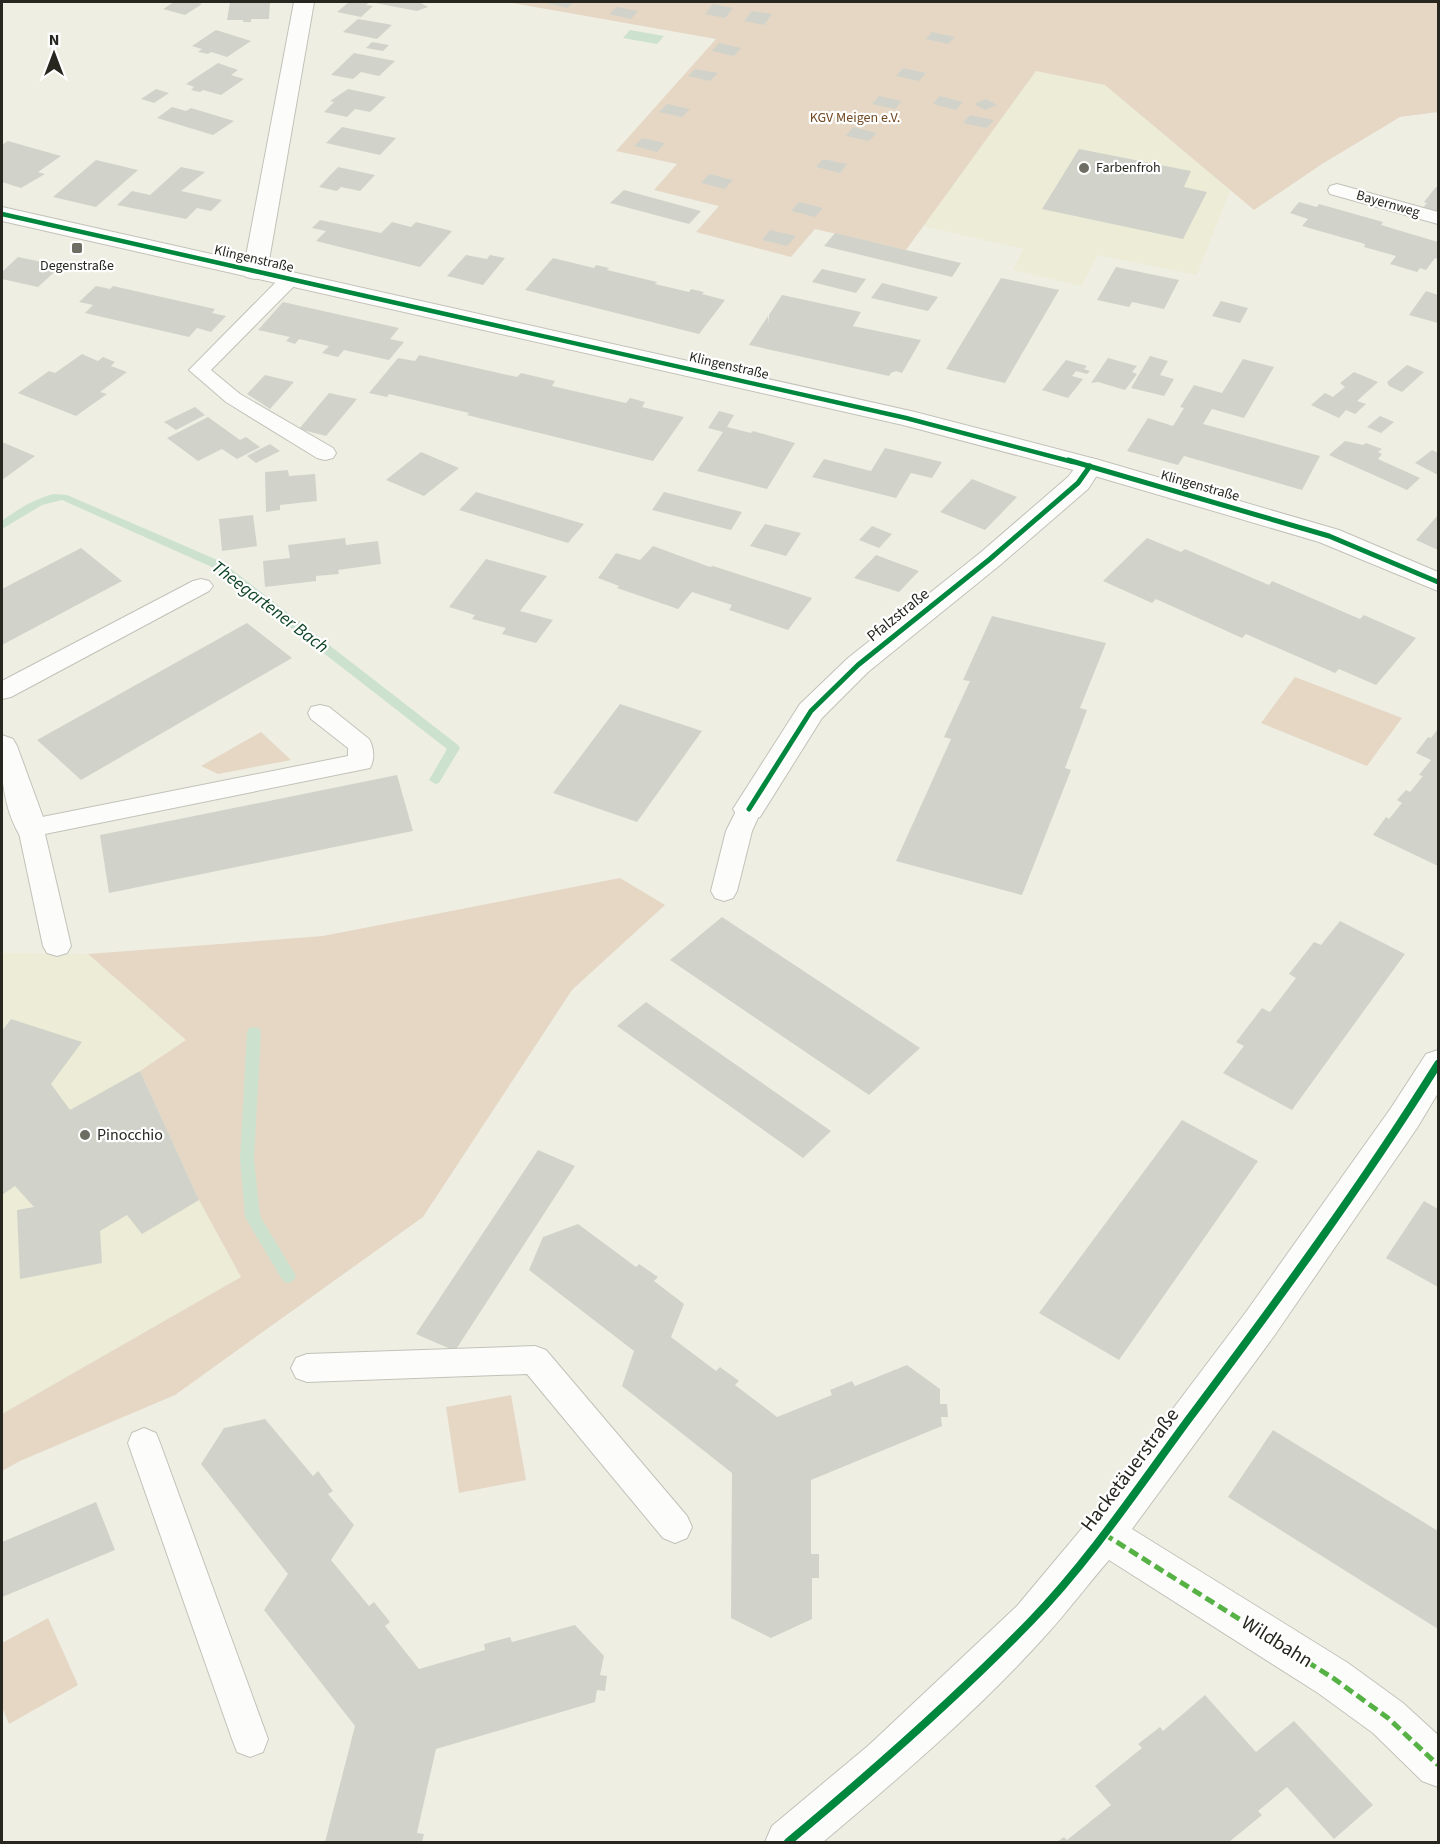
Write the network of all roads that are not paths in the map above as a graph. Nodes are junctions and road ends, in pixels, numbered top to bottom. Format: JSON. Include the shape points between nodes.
{"nodes":[{"id":1,"x":304,"y":2,"type":"edge"},
{"id":2,"x":1337,"y":190,"type":"dead end"},
{"id":3,"x":2,"y":214,"type":"edge"},
{"id":4,"x":1438,"y":218,"type":"edge"},
{"id":5,"x":255,"y":272,"type":"junction"},
{"id":6,"x":290,"y":279,"type":"junction"},
{"id":7,"x":325,"y":453,"type":"dead end"},
{"id":8,"x":1090,"y":466,"type":"junction"},
{"id":9,"x":1438,"y":582,"type":"edge"},
{"id":10,"x":201,"y":586,"type":"dead end"},
{"id":11,"x":2,"y":691,"type":"edge"},
{"id":12,"x":320,"y":713,"type":"dead end"},
{"id":13,"x":2,"y":746,"type":"edge"},
{"id":14,"x":750,"y":809,"type":"joint"},
{"id":15,"x":31,"y":828,"type":"junction"},
{"id":16,"x":724,"y":891,"type":"dead end"},
{"id":17,"x":57,"y":946,"type":"dead end"},
{"id":18,"x":1438,"y":1064,"type":"edge"},
{"id":19,"x":306,"y":1368,"type":"dead end"},
{"id":20,"x":144,"y":1443,"type":"dead end"},
{"id":21,"x":675,"y":1527,"type":"dead end"},
{"id":22,"x":1104,"y":1534,"type":"junction"},
{"id":23,"x":250,"y":1739,"type":"dead end"},
{"id":24,"x":1438,"y":1765,"type":"edge"},
{"id":25,"x":788,"y":1842,"type":"edge"}],
"edges":[{"from":1,"to":5,"type":"street"},
{"from":2,"to":4,"type":"lane","name":"Bayernweg"},
{"from":3,"to":5,"type":"street","name":"Klingenstraße"},
{"from":5,"to":6,"type":"street","name":"Klingenstraße"},
{"from":6,"to":7,"type":"lane","name":"Klingenstraße","via":[[199,370],[233,398]]},
{"from":6,"to":8,"type":"street","name":"Klingenstraße","via":[[906,418]]},
{"from":8,"to":9,"type":"street","name":"Klingenstraße","via":[[1329,536]]},
{"from":8,"to":14,"type":"street","name":"Pfalzstraße","via":[[1078,483],[858,664],[811,711]]},
{"from":10,"to":11,"type":"lane"},
{"from":12,"to":15,"type":"lane","via":[[360,745],[361,762]]},
{"from":13,"to":15,"type":"street"},
{"from":14,"to":16,"type":"lane","via":[[739,831]]},
{"from":15,"to":17,"type":"lane"},
{"from":18,"to":22,"type":"street","name":"Hacketäuerstraße","via":[[1260,1324]]},
{"from":19,"to":21,"type":"lane","via":[[535,1360]]},
{"from":20,"to":23,"type":"lane"},
{"from":22,"to":24,"type":"street","name":"Wildbahn","via":[[1333,1678],[1388,1718]]},
{"from":22,"to":25,"type":"street","name":"Hacketäuerstraße","via":[[1032,1620],[972,1679],[885,1761]]}]}
